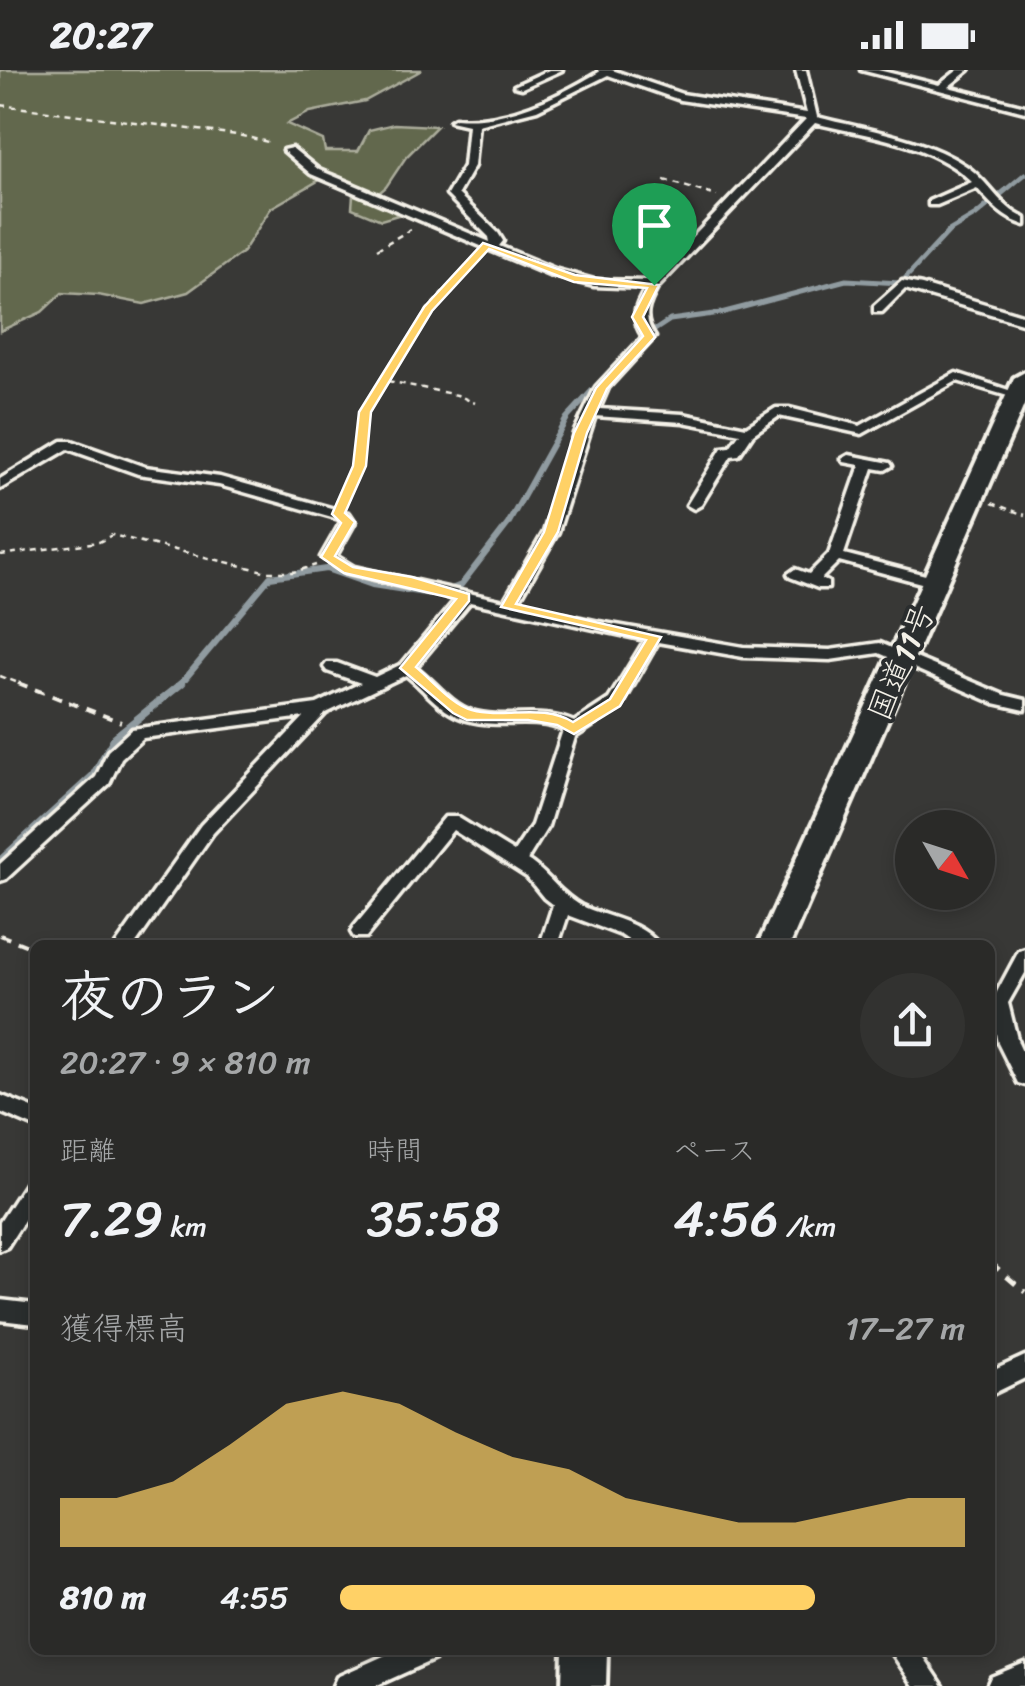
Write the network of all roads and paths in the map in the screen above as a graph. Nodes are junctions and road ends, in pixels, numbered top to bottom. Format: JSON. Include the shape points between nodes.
{"nodes":[{"id":1,"x":557,"y":70,"type":"edge"},
{"id":2,"x":801,"y":70,"type":"edge"},
{"id":3,"x":866,"y":70,"type":"edge"},
{"id":4,"x":964,"y":70,"type":"edge"},
{"id":5,"x":604,"y":71,"type":"edge"},
{"id":6,"x":519,"y":86,"type":"dead end"},
{"id":7,"x":941,"y":88,"type":"junction"},
{"id":8,"x":0,"y":105,"type":"edge"},
{"id":9,"x":1025,"y":109,"type":"edge"},
{"id":10,"x":812,"y":118,"type":"junction"},
{"id":11,"x":455,"y":122,"type":"dead end"},
{"id":12,"x":473,"y":124,"type":"junction"},
{"id":13,"x":288,"y":150,"type":"joint"},
{"id":14,"x":664,"y":180,"type":"dead end"},
{"id":15,"x":980,"y":183,"type":"junction"},
{"id":16,"x":733,"y":201,"type":"junction"},
{"id":17,"x":933,"y":203,"type":"dead end"},
{"id":18,"x":1025,"y":222,"type":"edge"},
{"id":19,"x":490,"y":246,"type":"junction"},
{"id":20,"x":654,"y":285,"type":"junction"},
{"id":21,"x":878,"y":309,"type":"dead end"},
{"id":22,"x":1025,"y":320,"type":"edge"},
{"id":23,"x":386,"y":380,"type":"junction"},
{"id":24,"x":1021,"y":386,"type":"edge"},
{"id":25,"x":475,"y":403,"type":"dead end"},
{"id":26,"x":590,"y":412,"type":"junction"},
{"id":27,"x":748,"y":431,"type":"junction"},
{"id":28,"x":850,"y":459,"type":"dead end"},
{"id":29,"x":868,"y":462,"type":"junction"},
{"id":30,"x":885,"y":466,"type":"dead end"},
{"id":31,"x":0,"y":484,"type":"edge"},
{"id":32,"x":974,"y":496,"type":"junction"},
{"id":33,"x":694,"y":505,"type":"dead end"},
{"id":34,"x":832,"y":508,"type":"dead end"},
{"id":35,"x":851,"y":512,"type":"junction"},
{"id":36,"x":338,"y":514,"type":"junction"},
{"id":37,"x":1025,"y":515,"type":"edge"},
{"id":38,"x":0,"y":556,"type":"edge"},
{"id":39,"x":836,"y":556,"type":"junction"},
{"id":40,"x":329,"y":559,"type":"junction"},
{"id":41,"x":795,"y":574,"type":"dead end"},
{"id":42,"x":936,"y":582,"type":"junction"},
{"id":43,"x":464,"y":598,"type":"junction"},
{"id":44,"x":508,"y":607,"type":"junction"},
{"id":45,"x":654,"y":637,"type":"junction"},
{"id":46,"x":904,"y":655,"type":"junction"},
{"id":47,"x":332,"y":667,"type":"dead end"},
{"id":48,"x":407,"y":668,"type":"junction"},
{"id":49,"x":0,"y":676,"type":"edge"},
{"id":50,"x":378,"y":684,"type":"junction"},
{"id":51,"x":1025,"y":705,"type":"edge"},
{"id":52,"x":320,"y":709,"type":"junction"},
{"id":53,"x":574,"y":728,"type":"junction"},
{"id":54,"x":138,"y":733,"type":"junction"},
{"id":55,"x":516,"y":862,"type":"junction"},
{"id":56,"x":0,"y":874,"type":"edge"},
{"id":57,"x":563,"y":902,"type":"junction"},
{"id":58,"x":360,"y":932,"type":"dead end"},
{"id":59,"x":0,"y":935,"type":"edge"},
{"id":60,"x":129,"y":940,"type":"edge"},
{"id":61,"x":551,"y":940,"type":"edge"},
{"id":62,"x":642,"y":940,"type":"edge"},
{"id":63,"x":776,"y":940,"type":"edge"},
{"id":64,"x":30,"y":947,"type":"edge"},
{"id":65,"x":1025,"y":956,"type":"edge"},
{"id":66,"x":995,"y":1002,"type":"edge"},
{"id":67,"x":1025,"y":1077,"type":"edge"},
{"id":68,"x":0,"y":1103,"type":"edge"},
{"id":69,"x":30,"y":1116,"type":"edge"},
{"id":70,"x":26,"y":1213,"type":"edge"},
{"id":71,"x":0,"y":1240,"type":"edge"},
{"id":72,"x":995,"y":1266,"type":"edge"},
{"id":73,"x":1025,"y":1292,"type":"edge"},
{"id":74,"x":0,"y":1310,"type":"edge"},
{"id":75,"x":30,"y":1313,"type":"edge"},
{"id":76,"x":1025,"y":1367,"type":"edge"},
{"id":77,"x":995,"y":1382,"type":"edge"},
{"id":78,"x":415,"y":1655,"type":"edge"},
{"id":79,"x":585,"y":1655,"type":"edge"},
{"id":80,"x":908,"y":1655,"type":"edge"},
{"id":81,"x":1025,"y":1676,"type":"edge"},
{"id":82,"x":346,"y":1686,"type":"edge"},
{"id":83,"x":584,"y":1686,"type":"edge"},
{"id":84,"x":930,"y":1686,"type":"edge"},
{"id":85,"x":1000,"y":1686,"type":"edge"}],
"edges":[{"from":1,"to":6,"type":"street"},
{"from":2,"to":10,"type":"street"},
{"from":3,"to":7,"type":"street"},
{"from":4,"to":7,"type":"street"},
{"from":5,"to":10,"type":"street","via":[[680,97]]},
{"from":5,"to":12,"type":"street","via":[[583,88]]},
{"from":7,"to":9,"type":"street"},
{"from":8,"to":13,"type":"path","via":[[238,134]]},
{"from":10,"to":15,"type":"street","via":[[933,153]]},
{"from":10,"to":16,"type":"street"},
{"from":11,"to":12,"type":"street"},
{"from":12,"to":19,"type":"street","via":[[469,166],[452,195],[494,235],[497,242]]},
{"from":13,"to":19,"type":"street","via":[[315,172]]},
{"from":14,"to":16,"type":"path"},
{"from":15,"to":17,"type":"street"},
{"from":15,"to":18,"type":"street","via":[[996,206]]},
{"from":16,"to":20,"type":"street"},
{"from":19,"to":20,"type":"street","via":[[574,278]]},
{"from":19,"to":23,"type":"path","via":[[428,309]]},
{"from":20,"to":26,"type":"street","via":[[638,317],[649,337],[602,388]]},
{"from":21,"to":22,"type":"street","via":[[902,285]]},
{"from":23,"to":25,"type":"path"},
{"from":23,"to":36,"type":"path","via":[[365,412],[360,466]]},
{"from":24,"to":27,"type":"street","via":[[956,377],[862,430],[776,412]]},
{"from":24,"to":32,"type":"highway","name":"国道11号"},
{"from":26,"to":27,"type":"street","via":[[683,418]]},
{"from":26,"to":44,"type":"street","via":[[551,532]]},
{"from":27,"to":33,"type":"street"},
{"from":28,"to":29,"type":"street"},
{"from":29,"to":30,"type":"street"},
{"from":29,"to":35,"type":"street"},
{"from":31,"to":36,"type":"street","via":[[67,444],[143,471],[220,481]]},
{"from":32,"to":37,"type":"path"},
{"from":32,"to":42,"type":"highway","name":"国道11号"},
{"from":34,"to":35,"type":"street"},
{"from":35,"to":39,"type":"street"},
{"from":36,"to":40,"type":"street","via":[[348,522]]},
{"from":38,"to":40,"type":"path","via":[[112,535],[268,572],[304,570]]},
{"from":39,"to":41,"type":"street","via":[[818,583]]},
{"from":39,"to":42,"type":"street"},
{"from":40,"to":43,"type":"street","via":[[349,570]]},
{"from":42,"to":46,"type":"highway","name":"国道11号"},
{"from":43,"to":44,"type":"street"},
{"from":43,"to":48,"type":"street"},
{"from":44,"to":45,"type":"street"},
{"from":45,"to":46,"type":"street","via":[[774,656],[880,648]]},
{"from":45,"to":53,"type":"street","via":[[615,702]]},
{"from":46,"to":51,"type":"street"},
{"from":46,"to":63,"type":"highway","name":"国道11号"},
{"from":47,"to":50,"type":"street"},
{"from":48,"to":50,"type":"street"},
{"from":48,"to":53,"type":"street","via":[[472,716],[528,715]]},
{"from":49,"to":54,"type":"path"},
{"from":50,"to":52,"type":"street"},
{"from":52,"to":54,"type":"street"},
{"from":52,"to":60,"type":"street","via":[[207,829]]},
{"from":53,"to":55,"type":"street","via":[[540,826]]},
{"from":54,"to":56,"type":"street","via":[[114,756],[103,780]]},
{"from":55,"to":57,"type":"street"},
{"from":55,"to":58,"type":"street","via":[[451,821]]},
{"from":57,"to":61,"type":"street"},
{"from":57,"to":62,"type":"street"},
{"from":59,"to":64,"type":"path"},
{"from":65,"to":66,"type":"street"},
{"from":66,"to":67,"type":"street"},
{"from":68,"to":69,"type":"street"},
{"from":70,"to":71,"type":"street"},
{"from":72,"to":73,"type":"path"},
{"from":74,"to":75,"type":"street"},
{"from":76,"to":77,"type":"street"},
{"from":78,"to":82,"type":"street"},
{"from":79,"to":83,"type":"highway"},
{"from":80,"to":84,"type":"street"},
{"from":81,"to":85,"type":"street"}]}
